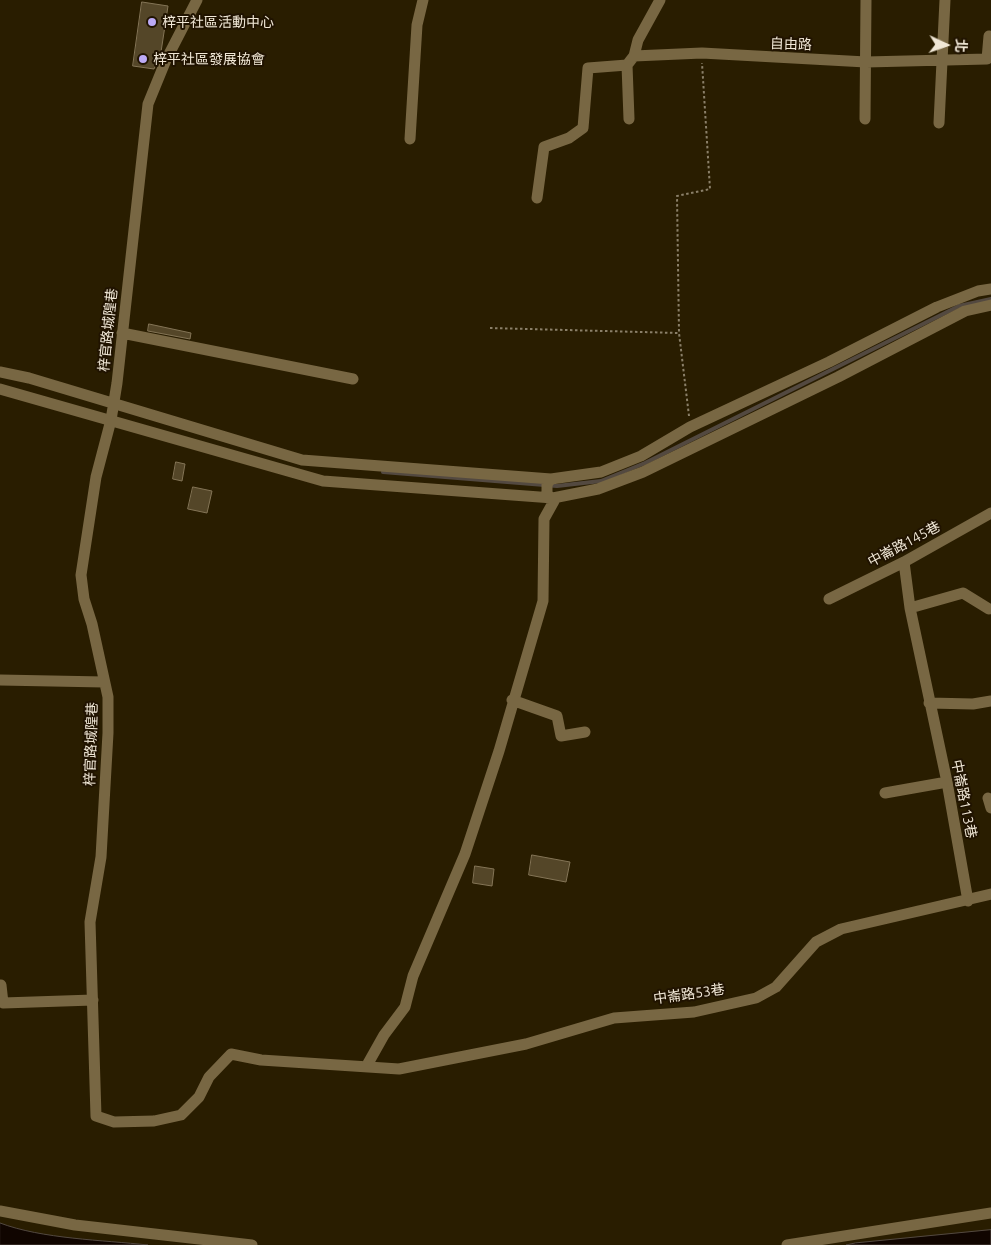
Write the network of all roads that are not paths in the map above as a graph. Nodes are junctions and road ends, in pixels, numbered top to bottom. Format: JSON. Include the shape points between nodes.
{"nodes":[{"id":1,"x":197,"y":0,"type":"edge"},
{"id":2,"x":423,"y":0,"type":"edge"},
{"id":3,"x":660,"y":0,"type":"edge"},
{"id":4,"x":866,"y":0,"type":"edge"},
{"id":5,"x":945,"y":0,"type":"edge"},
{"id":6,"x":989,"y":36,"type":"dead end"},
{"id":7,"x":942,"y":59,"type":"junction"},
{"id":8,"x":631,"y":60,"type":"junction"},
{"id":9,"x":866,"y":62,"type":"junction"},
{"id":10,"x":865,"y":118,"type":"dead end"},
{"id":11,"x":629,"y":119,"type":"dead end"},
{"id":12,"x":939,"y":123,"type":"dead end"},
{"id":13,"x":410,"y":139,"type":"dead end"},
{"id":14,"x":537,"y":198,"type":"dead end"},
{"id":15,"x":991,"y":289,"type":"edge"},
{"id":16,"x":991,"y":305,"type":"edge"},
{"id":17,"x":122,"y":334,"type":"junction"},
{"id":18,"x":834,"y":369,"type":"junction"},
{"id":19,"x":0,"y":372,"type":"edge"},
{"id":20,"x":353,"y":379,"type":"dead end"},
{"id":21,"x":0,"y":389,"type":"edge"},
{"id":22,"x":114,"y":403,"type":"junction"},
{"id":23,"x":111,"y":420,"type":"junction"},
{"id":24,"x":326,"y":464,"type":"junction"},
{"id":25,"x":323,"y":480,"type":"junction"},
{"id":26,"x":550,"y":489,"type":"junction"},
{"id":27,"x":991,"y":513,"type":"edge"},
{"id":28,"x":904,"y":562,"type":"junction"},
{"id":29,"x":829,"y":599,"type":"dead end"},
{"id":30,"x":910,"y":608,"type":"junction"},
{"id":31,"x":989,"y":609,"type":"dead end"},
{"id":32,"x":0,"y":680,"type":"edge"},
{"id":33,"x":104,"y":682,"type":"junction"},
{"id":34,"x":512,"y":700,"type":"junction"},
{"id":35,"x":991,"y":701,"type":"edge"},
{"id":36,"x":929,"y":702,"type":"junction"},
{"id":37,"x":585,"y":732,"type":"dead end"},
{"id":38,"x":947,"y":782,"type":"junction"},
{"id":39,"x":884,"y":794,"type":"dead end"},
{"id":40,"x":991,"y":894,"type":"edge"},
{"id":41,"x":968,"y":901,"type":"junction"},
{"id":42,"x":1,"y":985,"type":"edge"},
{"id":43,"x":93,"y":1000,"type":"junction"},
{"id":44,"x":366,"y":1066,"type":"junction"},
{"id":45,"x":0,"y":1211,"type":"edge"},
{"id":46,"x":991,"y":1213,"type":"edge"},
{"id":47,"x":252,"y":1245,"type":"edge"},
{"id":48,"x":787,"y":1245,"type":"edge"}],
"edges":[{"from":1,"to":17,"type":"street","name":"梓官路城隍巷","via":[[148,104]]},
{"from":2,"to":13,"type":"street","via":[[417,25]]},
{"from":3,"to":8,"type":"street"},
{"from":4,"to":9,"type":"street"},
{"from":5,"to":7,"type":"street"},
{"from":6,"to":7,"type":"street","name":"自由路","via":[[986,59]]},
{"from":7,"to":9,"type":"street","name":"自由路"},
{"from":7,"to":12,"type":"street"},
{"from":8,"to":9,"type":"street","name":"自由路","via":[[702,54]]},
{"from":8,"to":11,"type":"street"},
{"from":8,"to":14,"type":"street","name":"自由路","via":[[588,68],[583,128],[544,147]]},
{"from":9,"to":10,"type":"street"},
{"from":15,"to":18,"type":"street","via":[[937,307]]},
{"from":16,"to":18,"type":"street","via":[[965,311]]},
{"from":17,"to":20,"type":"street"},
{"from":17,"to":22,"type":"street","name":"梓官路城隍巷"},
{"from":18,"to":26,"type":"street","via":[[690,427],[641,456]]},
{"from":18,"to":26,"type":"street","via":[[642,472],[598,488]]},
{"from":19,"to":22,"type":"street"},
{"from":21,"to":23,"type":"street"},
{"from":22,"to":23,"type":"street","name":"梓官路城隍巷"},
{"from":22,"to":24,"type":"street","via":[[302,460]]},
{"from":23,"to":25,"type":"street"},
{"from":23,"to":33,"type":"street","name":"梓官路城隍巷","via":[[96,477],[81,575]]},
{"from":24,"to":25,"type":"street"},
{"from":24,"to":26,"type":"street"},
{"from":25,"to":26,"type":"street"},
{"from":26,"to":34,"type":"street","via":[[554,501],[544,519],[542,601]]},
{"from":27,"to":28,"type":"street","name":"中崙路145巷"},
{"from":28,"to":29,"type":"street","name":"中崙路145巷"},
{"from":28,"to":30,"type":"street","name":"中崙路113巷"},
{"from":30,"to":31,"type":"street","via":[[963,593]]},
{"from":30,"to":36,"type":"street","name":"中崙路113巷"},
{"from":32,"to":33,"type":"street"},
{"from":33,"to":43,"type":"street","name":"梓官路城隍巷","via":[[108,697],[108,733],[101,858],[90,922]]},
{"from":34,"to":37,"type":"street","via":[[557,716],[561,736]]},
{"from":34,"to":44,"type":"street","via":[[465,854],[413,976],[405,1007]]},
{"from":35,"to":36,"type":"street","via":[[973,704]]},
{"from":36,"to":38,"type":"street","name":"中崙路113巷"},
{"from":38,"to":39,"type":"street"},
{"from":38,"to":41,"type":"street","name":"中崙路113巷"},
{"from":40,"to":41,"type":"street","name":"中崙路53巷"},
{"from":41,"to":44,"type":"street","name":"中崙路53巷","via":[[841,929],[816,942],[776,987],[756,998],[694,1012],[614,1018],[526,1044],[399,1069]]},
{"from":42,"to":43,"type":"street","via":[[3,1003]]},
{"from":43,"to":44,"type":"street","name":"梓官路城隍巷","via":[[96,1116],[114,1122],[154,1121],[181,1115],[199,1097],[209,1077],[230,1054],[261,1060]]},
{"from":45,"to":47,"type":"street","via":[[75,1225]]},
{"from":46,"to":48,"type":"street"}]}
